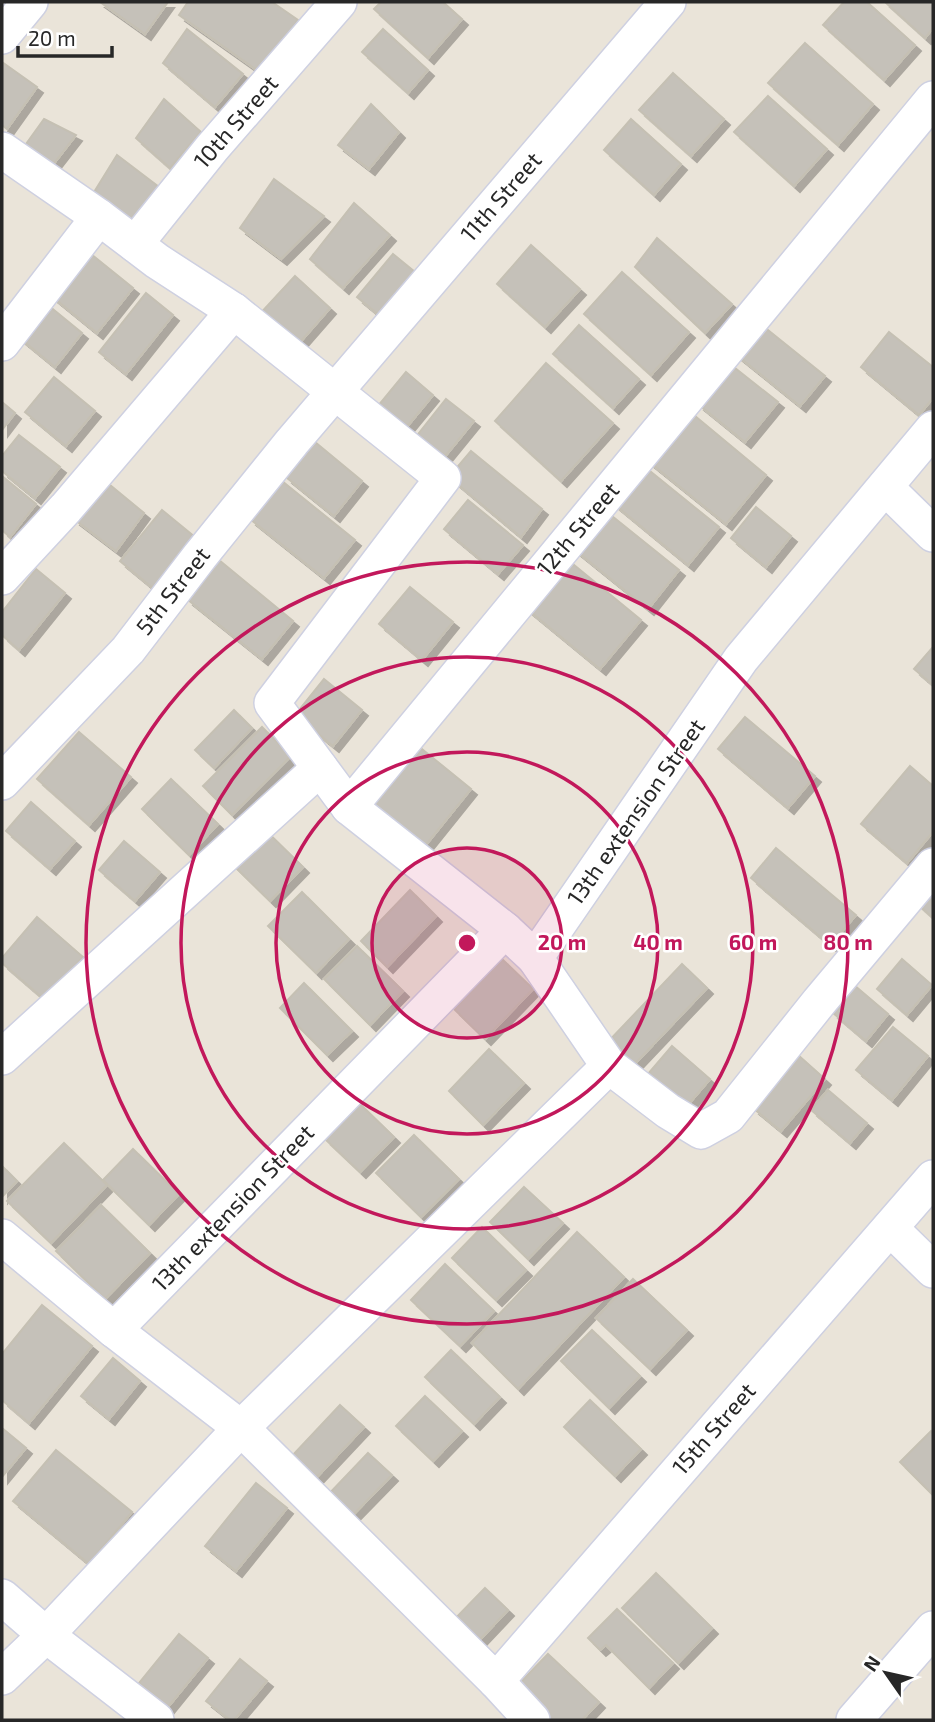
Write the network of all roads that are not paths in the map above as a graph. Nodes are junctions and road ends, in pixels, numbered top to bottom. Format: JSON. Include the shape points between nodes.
{"nodes":[{"id":1,"x":30,"y":2,"type":"edge"},
{"id":2,"x":339,"y":2,"type":"edge"},
{"id":3,"x":668,"y":2,"type":"edge"},
{"id":4,"x":2,"y":36,"type":"edge"},
{"id":5,"x":933,"y":99,"type":"edge"},
{"id":6,"x":2,"y":150,"type":"edge"},
{"id":7,"x":99,"y":216,"type":"junction"},
{"id":8,"x":135,"y":244,"type":"junction"},
{"id":9,"x":234,"y":311,"type":"junction"},
{"id":10,"x":2,"y":343,"type":"edge"},
{"id":11,"x":335,"y":392,"type":"junction"},
{"id":12,"x":933,"y":429,"type":"edge"},
{"id":13,"x":885,"y":487,"type":"junction"},
{"id":14,"x":933,"y":534,"type":"edge"},
{"id":15,"x":2,"y":577,"type":"edge"},
{"id":16,"x":320,"y":768,"type":"junction"},
{"id":17,"x":2,"y":782,"type":"edge"},
{"id":18,"x":349,"y":807,"type":"junction"},
{"id":19,"x":933,"y":866,"type":"edge"},
{"id":20,"x":505,"y":930,"type":"junction"},
{"id":21,"x":535,"y":958,"type":"junction"},
{"id":22,"x":2,"y":1057,"type":"edge"},
{"id":23,"x":609,"y":1066,"type":"junction"},
{"id":24,"x":933,"y":1178,"type":"edge"},
{"id":25,"x":890,"y":1228,"type":"junction"},
{"id":26,"x":2,"y":1237,"type":"edge"},
{"id":27,"x":933,"y":1270,"type":"edge"},
{"id":28,"x":114,"y":1330,"type":"junction"},
{"id":29,"x":241,"y":1428,"type":"junction"},
{"id":30,"x":2,"y":1597,"type":"edge"},
{"id":31,"x":933,"y":1629,"type":"edge"},
{"id":32,"x":46,"y":1635,"type":"junction"},
{"id":33,"x":2,"y":1677,"type":"edge"},
{"id":34,"x":496,"y":1681,"type":"junction"},
{"id":35,"x":156,"y":1720,"type":"edge"},
{"id":36,"x":532,"y":1720,"type":"edge"},
{"id":37,"x":854,"y":1720,"type":"edge"}],
"edges":[{"from":1,"to":4,"type":"street"},
{"from":2,"to":8,"type":"street","name":"10th Street"},
{"from":3,"to":11,"type":"street","name":"11th Street"},
{"from":5,"to":18,"type":"street","name":"12th Street"},
{"from":6,"to":7,"type":"street"},
{"from":7,"to":8,"type":"street"},
{"from":7,"to":10,"type":"street"},
{"from":8,"to":9,"type":"street"},
{"from":9,"to":11,"type":"street"},
{"from":9,"to":15,"type":"street"},
{"from":11,"to":16,"type":"street","via":[[443,478],[272,703]]},
{"from":11,"to":17,"type":"street","name":"5th Street","via":[[128,650]]},
{"from":12,"to":13,"type":"street","name":"13th extension Street"},
{"from":13,"to":14,"type":"street"},
{"from":13,"to":21,"type":"street","name":"13th extension Street","via":[[741,659]]},
{"from":16,"to":18,"type":"street"},
{"from":16,"to":22,"type":"street"},
{"from":18,"to":20,"type":"street"},
{"from":19,"to":23,"type":"street","via":[[728,1116],[701,1131]]},
{"from":20,"to":21,"type":"street"},
{"from":20,"to":28,"type":"street","name":"13th extension Street"},
{"from":21,"to":23,"type":"street"},
{"from":23,"to":29,"type":"street"},
{"from":24,"to":25,"type":"street","name":"15th Street"},
{"from":25,"to":27,"type":"street"},
{"from":25,"to":34,"type":"street","name":"15th Street"},
{"from":26,"to":28,"type":"street"},
{"from":28,"to":29,"type":"street"},
{"from":29,"to":32,"type":"street"},
{"from":29,"to":34,"type":"street"},
{"from":30,"to":32,"type":"street"},
{"from":31,"to":37,"type":"street"},
{"from":32,"to":33,"type":"street"},
{"from":32,"to":35,"type":"street"},
{"from":34,"to":36,"type":"street"}]}
